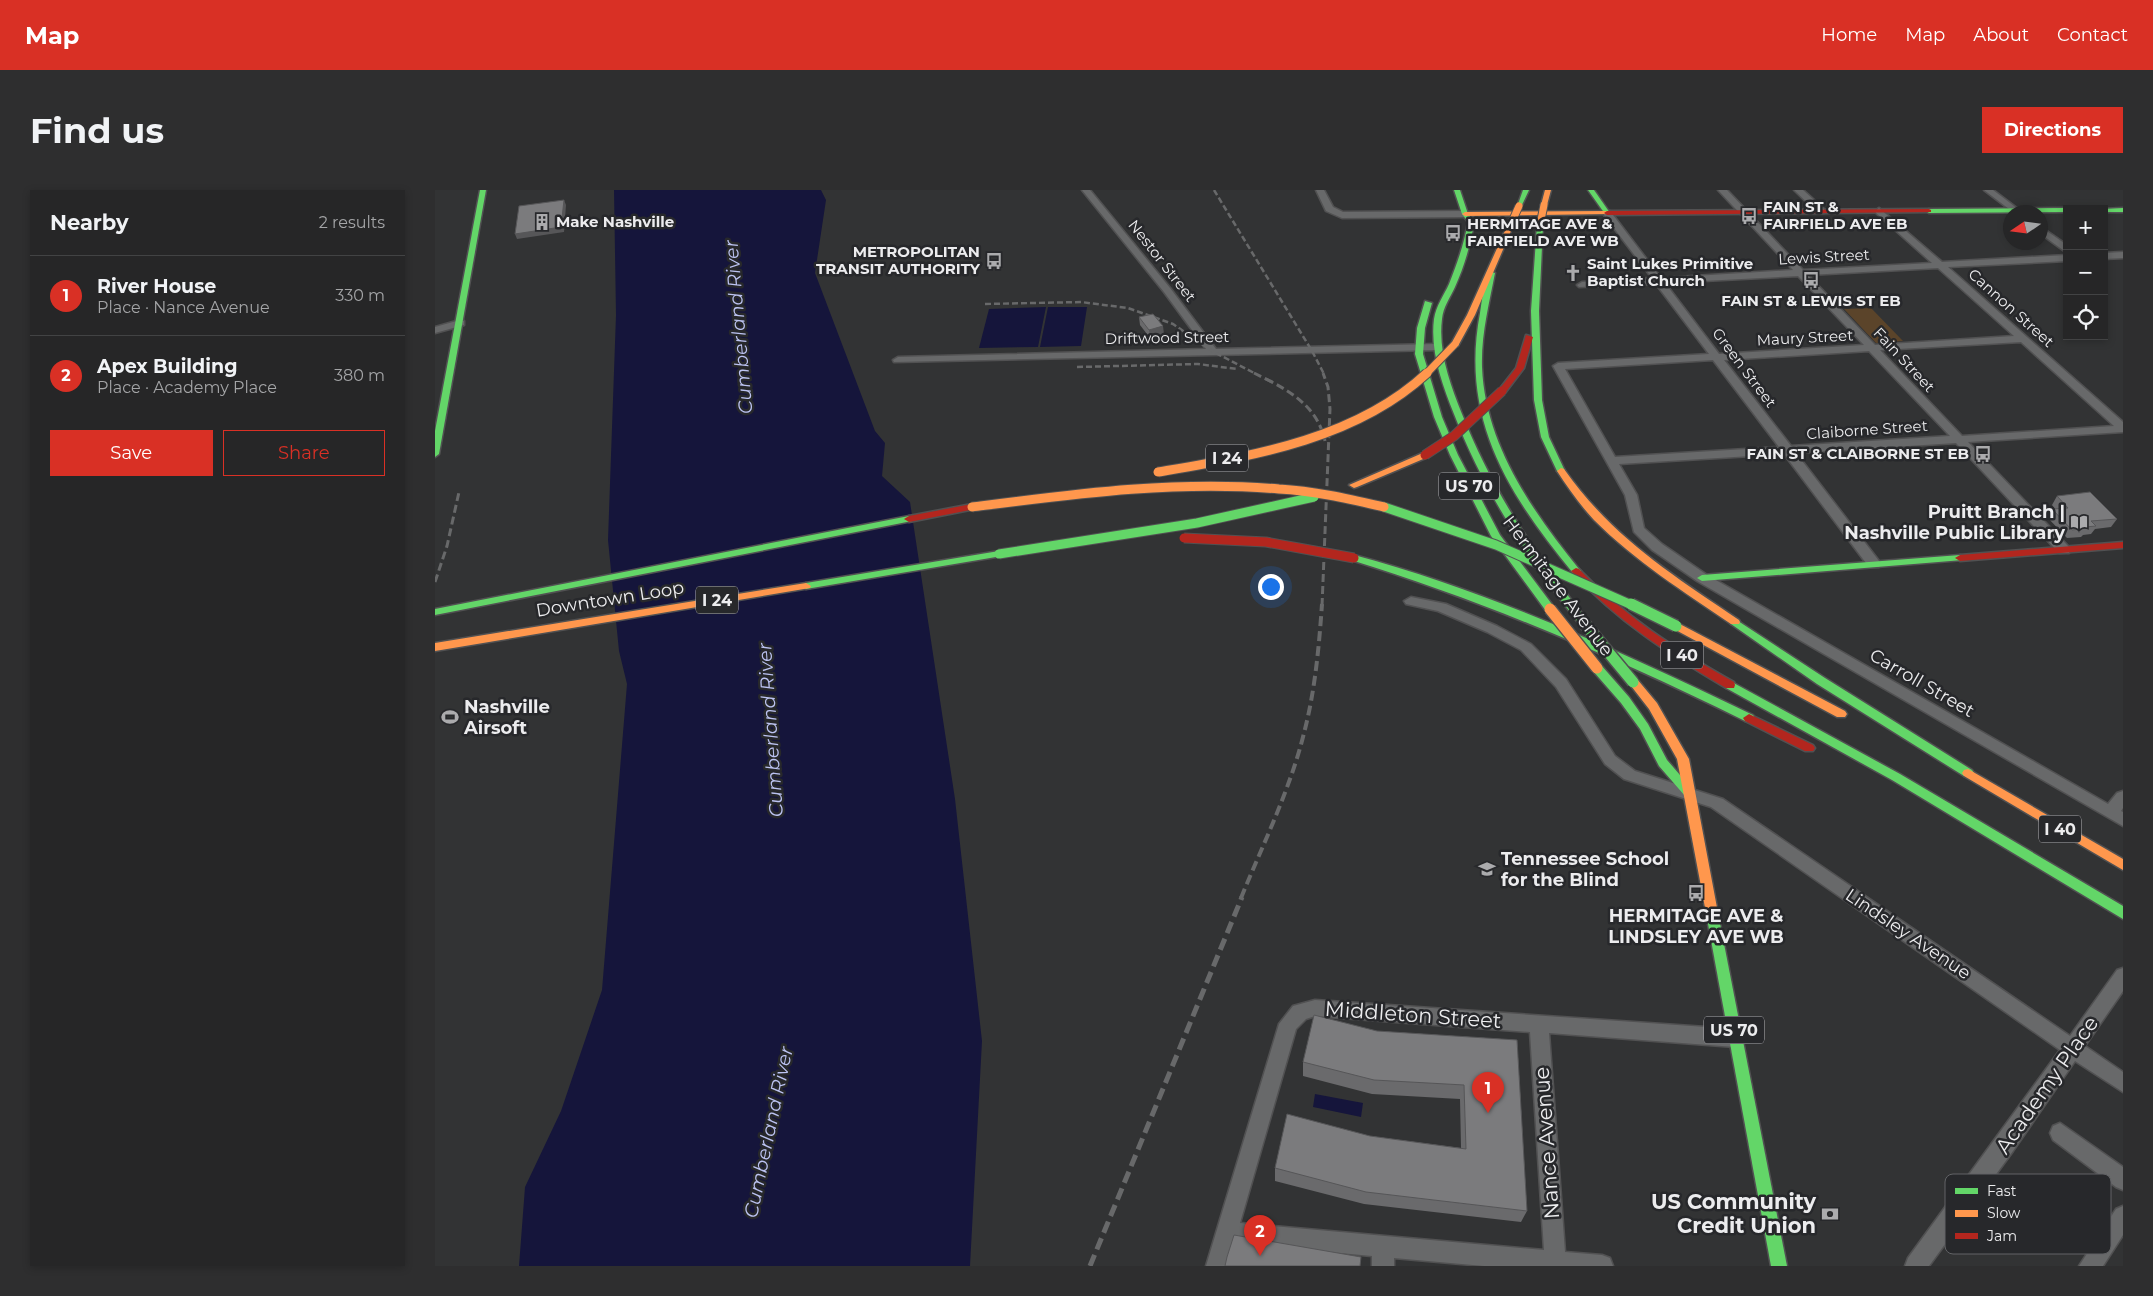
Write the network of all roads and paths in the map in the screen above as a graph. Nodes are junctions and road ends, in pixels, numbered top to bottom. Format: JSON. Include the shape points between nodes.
{"nodes":[{"id":1,"x":483,"y":190,"type":"edge"},
{"id":2,"x":1086,"y":190,"type":"edge"},
{"id":3,"x":1320,"y":190,"type":"edge"},
{"id":4,"x":1457,"y":190,"type":"edge"},
{"id":5,"x":1526,"y":190,"type":"edge"},
{"id":6,"x":1547,"y":190,"type":"edge"},
{"id":7,"x":1591,"y":190,"type":"edge"},
{"id":8,"x":1722,"y":190,"type":"edge"},
{"id":9,"x":1798,"y":190,"type":"edge"},
{"id":10,"x":1988,"y":190,"type":"edge"},
{"id":11,"x":2008,"y":205,"type":"edge"},
{"id":12,"x":2048,"y":210,"type":"edge"},
{"id":13,"x":2063,"y":210,"type":"edge"},
{"id":14,"x":2108,"y":210,"type":"edge"},
{"id":15,"x":2123,"y":210,"type":"edge"},
{"id":16,"x":1821,"y":211,"type":"junction"},
{"id":17,"x":1879,"y":211,"type":"junction"},
{"id":18,"x":2003,"y":211,"type":"edge"},
{"id":19,"x":1744,"y":212,"type":"junction"},
{"id":20,"x":1607,"y":213,"type":"junction"},
{"id":21,"x":1465,"y":214,"type":"junction"},
{"id":22,"x":2048,"y":235,"type":"edge"},
{"id":23,"x":2063,"y":247,"type":"edge"},
{"id":24,"x":2123,"y":255,"type":"edge"},
{"id":25,"x":1451,"y":256,"type":"dead end"},
{"id":26,"x":2108,"y":256,"type":"edge"},
{"id":27,"x":2063,"y":258,"type":"edge"},
{"id":28,"x":1940,"y":265,"type":"junction"},
{"id":29,"x":1491,"y":273,"type":"junction"},
{"id":30,"x":1801,"y":273,"type":"junction"},
{"id":31,"x":1658,"y":280,"type":"junction"},
{"id":32,"x":1582,"y":285,"type":"dead end"},
{"id":33,"x":1435,"y":288,"type":"dead end"},
{"id":34,"x":1534,"y":311,"type":"junction"},
{"id":35,"x":460,"y":323,"type":"junction"},
{"id":36,"x":435,"y":330,"type":"edge"},
{"id":37,"x":2024,"y":339,"type":"junction"},
{"id":38,"x":1437,"y":347,"type":"junction"},
{"id":39,"x":1419,"y":348,"type":"junction"},
{"id":40,"x":1873,"y":349,"type":"junction"},
{"id":41,"x":1213,"y":352,"type":"junction"},
{"id":42,"x":1717,"y":358,"type":"junction"},
{"id":43,"x":898,"y":360,"type":"dead end"},
{"id":44,"x":1558,"y":366,"type":"joint"},
{"id":45,"x":2123,"y":428,"type":"edge"},
{"id":46,"x":1957,"y":439,"type":"junction"},
{"id":47,"x":1787,"y":450,"type":"junction"},
{"id":48,"x":435,"y":454,"type":"edge"},
{"id":49,"x":1612,"y":461,"type":"junction"},
{"id":50,"x":972,"y":507,"type":"junction"},
{"id":51,"x":2123,"y":545,"type":"edge"},
{"id":52,"x":2064,"y":550,"type":"junction"},
{"id":53,"x":999,"y":554,"type":"junction"},
{"id":54,"x":1874,"y":564,"type":"junction"},
{"id":55,"x":1702,"y":578,"type":"junction"},
{"id":56,"x":1411,"y":601,"type":"dead end"},
{"id":57,"x":435,"y":612,"type":"edge"},
{"id":58,"x":435,"y":647,"type":"edge"},
{"id":59,"x":1848,"y":718,"type":"dead end"},
{"id":60,"x":1822,"y":755,"type":"dead end"},
{"id":61,"x":1998,"y":792,"type":"junction"},
{"id":62,"x":1689,"y":793,"type":"junction"},
{"id":63,"x":2123,"y":797,"type":"edge"},
{"id":64,"x":1914,"y":802,"type":"dead end"},
{"id":65,"x":2117,"y":816,"type":"edge"},
{"id":66,"x":2123,"y":857,"type":"edge"},
{"id":67,"x":2100,"y":865,"type":"dead end"},
{"id":68,"x":2123,"y":865,"type":"edge"},
{"id":69,"x":2123,"y":878,"type":"edge"},
{"id":70,"x":2080,"y":888,"type":"junction"},
{"id":71,"x":2123,"y":913,"type":"edge"},
{"id":72,"x":2123,"y":976,"type":"edge"},
{"id":73,"x":1539,"y":1025,"type":"junction"},
{"id":74,"x":1735,"y":1038,"type":"junction"},
{"id":75,"x":2073,"y":1048,"type":"junction"},
{"id":76,"x":2123,"y":1083,"type":"edge"},
{"id":77,"x":2060,"y":1133,"type":"dead end"},
{"id":78,"x":1982,"y":1174,"type":"edge"},
{"id":79,"x":2123,"y":1180,"type":"edge"},
{"id":80,"x":2123,"y":1216,"type":"edge"},
{"id":81,"x":1945,"y":1226,"type":"edge"},
{"id":82,"x":1227,"y":1232,"type":"junction"},
{"id":83,"x":2111,"y":1234,"type":"edge"},
{"id":84,"x":2098,"y":1254,"type":"edge"},
{"id":85,"x":1383,"y":1256,"type":"edge"},
{"id":86,"x":1555,"y":1262,"type":"junction"},
{"id":87,"x":1217,"y":1266,"type":"edge"},
{"id":88,"x":1602,"y":1266,"type":"edge"},
{"id":89,"x":1779,"y":1266,"type":"edge"},
{"id":90,"x":1916,"y":1266,"type":"edge"},
{"id":91,"x":2090,"y":1266,"type":"edge"}],
"edges":[{"from":1,"to":35,"type":"main road"},
{"from":2,"to":41,"type":"street","name":"Nestor Street"},
{"from":3,"to":21,"type":"street","via":[[1328,208],[1347,215]]},
{"from":4,"to":21,"type":"main road","name":"Hermitage Avenue","number":"US 70"},
{"from":5,"to":29,"type":"main road","number":"I 24","bridge":true},
{"from":6,"to":34,"type":"main road","number":"I 24","bridge":true,"via":[[1536,259]]},
{"from":7,"to":20,"type":"main road","name":"Green Street"},
{"from":8,"to":19,"type":"street","name":"Fain Street"},
{"from":9,"to":16,"type":"street"},
{"from":10,"to":11,"type":"street"},
{"from":12,"to":13,"type":"main road"},
{"from":14,"to":15,"type":"main road"},
{"from":16,"to":17,"type":"main road"},
{"from":16,"to":19,"type":"main road"},
{"from":17,"to":18,"type":"main road"},
{"from":17,"to":28,"type":"street","name":"Cannon Street"},
{"from":19,"to":20,"type":"main road"},
{"from":19,"to":30,"type":"street","name":"Fain Street"},
{"from":20,"to":21,"type":"main road"},
{"from":20,"to":31,"type":"street","name":"Green Street"},
{"from":21,"to":25,"type":"main road"},
{"from":21,"to":38,"type":"main road","name":"Hermitage Avenue","number":"US 70","via":[[1471,222],[1469,239],[1439,316]]},
{"from":22,"to":23,"type":"street"},
{"from":24,"to":26,"type":"street"},
{"from":27,"to":28,"type":"street","name":"Lewis Street"},
{"from":28,"to":30,"type":"street","name":"Lewis Street"},
{"from":28,"to":37,"type":"street","name":"Cannon Street"},
{"from":29,"to":50,"type":"main road","number":"I 24","bridge":true,"via":[[1455,344],[1433,369],[1393,400],[1357,418],[1259,451]]},
{"from":29,"to":70,"type":"main road","number":"I 40","via":[[1480,343],[1479,377],[1489,424],[1525,503],[1567,560],[1631,621],[1705,670],[1946,805]]},
{"from":30,"to":31,"type":"street","name":"Lewis Street"},
{"from":30,"to":40,"type":"street","name":"Fain Street"},
{"from":31,"to":32,"type":"street","name":"Lewis Street"},
{"from":31,"to":42,"type":"street","name":"Green Street"},
{"from":33,"to":39,"type":"main road","name":"Hermitage Avenue","number":"US 70","via":[[1427,305]]},
{"from":34,"to":53,"type":"main road","number":"I 24","bridge":true,"via":[[1520,368],[1502,391],[1454,436],[1393,470],[1354,485],[1259,512]]},
{"from":34,"to":61,"type":"main road","number":"I 40","via":[[1537,390],[1545,436],[1560,468],[1582,501],[1609,528],[1653,563],[1754,636],[1868,712]]},
{"from":35,"to":36,"type":"street"},
{"from":35,"to":48,"type":"main road"},
{"from":37,"to":40,"type":"street","name":"Maury Street"},
{"from":37,"to":45,"type":"street","name":"Cannon Street"},
{"from":38,"to":39,"type":"street","name":"Driftwood Street"},
{"from":38,"to":62,"type":"main road","name":"Hermitage Avenue","number":"US 70","bridge":true,"via":[[1456,411],[1499,507],[1525,548],[1653,706],[1683,759]]},
{"from":39,"to":41,"type":"street","name":"Driftwood Street"},
{"from":39,"to":62,"type":"main road","name":"Hermitage Avenue","number":"US 70","bridge":true,"via":[[1428,387],[1454,456],[1496,536],[1550,609],[1625,700],[1663,763]]},
{"from":40,"to":42,"type":"street","name":"Maury Street"},
{"from":40,"to":46,"type":"street","name":"Fain Street"},
{"from":41,"to":43,"type":"street","name":"Driftwood Street"},
{"from":42,"to":44,"type":"street","name":"Maury Street"},
{"from":42,"to":47,"type":"street","name":"Green Street"},
{"from":44,"to":49,"type":"street","name":"Carroll Street"},
{"from":45,"to":46,"type":"street","name":"Claiborne Street"},
{"from":46,"to":47,"type":"street","name":"Claiborne Street"},
{"from":46,"to":52,"type":"street","name":"Fain Street"},
{"from":47,"to":49,"type":"street","name":"Claiborne Street"},
{"from":47,"to":54,"type":"street","name":"Green Street"},
{"from":49,"to":55,"type":"street","name":"Carroll Street","via":[[1631,495],[1638,530]]},
{"from":50,"to":57,"type":"main road","name":"Downtown Loop","number":"I 24"},
{"from":50,"to":59,"type":"main road","bridge":true,"via":[[1180,485],[1245,486],[1322,494],[1443,525],[1573,577],[1676,626]]},
{"from":51,"to":52,"type":"main road"},
{"from":52,"to":54,"type":"main road"},
{"from":53,"to":58,"type":"main road","name":"Downtown Loop","number":"I 24"},
{"from":53,"to":60,"type":"main road","bridge":true,"via":[[1171,538],[1266,542],[1354,558],[1459,590],[1540,621],[1682,685]]},
{"from":54,"to":55,"type":"main road"},
{"from":55,"to":65,"type":"street","name":"Carroll Street"},
{"from":56,"to":62,"type":"street","name":"Lindsley Avenue","via":[[1449,610],[1526,647],[1561,683],[1610,760],[1630,775]]},
{"from":61,"to":66,"type":"main road","via":[[2039,809]]},
{"from":61,"to":68,"type":"main road","number":"I 40"},
{"from":62,"to":74,"type":"main road","name":"Hermitage Avenue","number":"US 70"},
{"from":62,"to":75,"type":"street","name":"Lindsley Avenue","via":[[1717,803]]},
{"from":63,"to":65,"type":"street"},
{"from":64,"to":70,"type":"main road"},
{"from":67,"to":69,"type":"main road"},
{"from":70,"to":71,"type":"main road","number":"I 40"},
{"from":72,"to":75,"type":"street","name":"Academy Place"},
{"from":73,"to":74,"type":"street","name":"Middleton Street"},
{"from":73,"to":82,"type":"street","name":"Middleton Street","via":[[1315,1008],[1300,1012],[1288,1024]]},
{"from":73,"to":86,"type":"street","name":"Nance Avenue"},
{"from":74,"to":89,"type":"main road","name":"Hermitage Avenue","number":"US 70"},
{"from":75,"to":76,"type":"street","name":"Lindsley Avenue"},
{"from":75,"to":78,"type":"street","name":"Academy Place"},
{"from":77,"to":79,"type":"street"},
{"from":80,"to":83,"type":"street"},
{"from":81,"to":90,"type":"street","name":"Academy Place"},
{"from":82,"to":85,"type":"street"},
{"from":82,"to":87,"type":"street","name":"Middleton Street"},
{"from":84,"to":91,"type":"street"},
{"from":85,"to":86,"type":"street"},
{"from":86,"to":88,"type":"street"}]}
